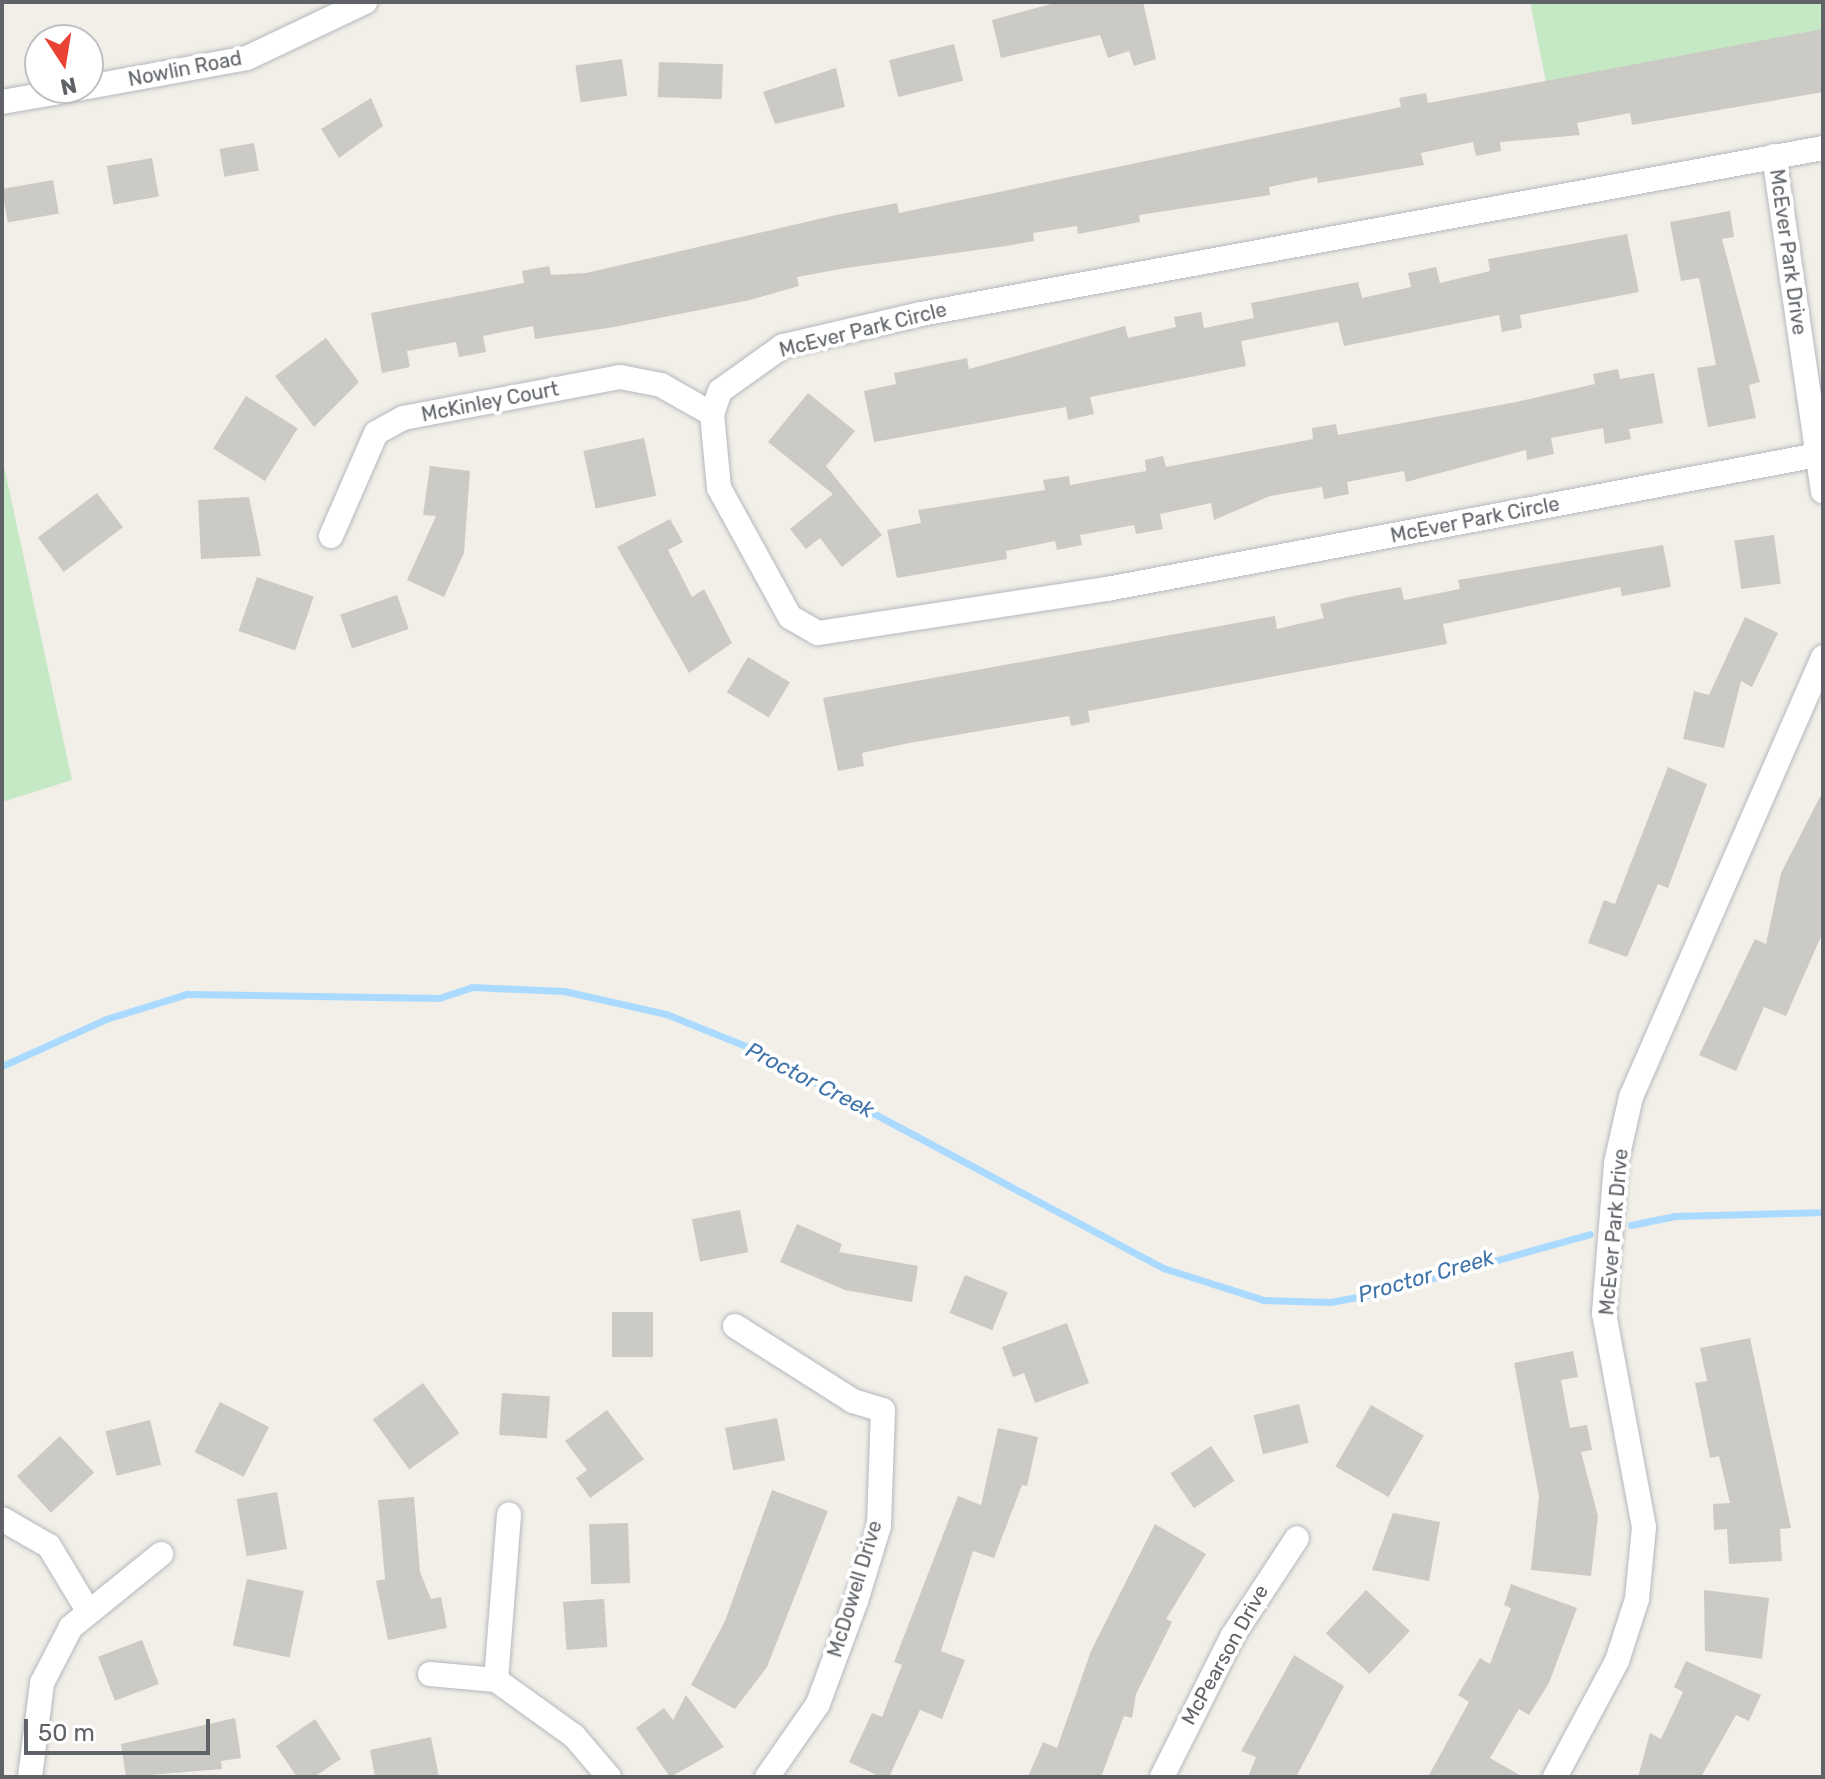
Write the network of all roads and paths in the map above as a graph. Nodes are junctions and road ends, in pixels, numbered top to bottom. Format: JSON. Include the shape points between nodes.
{"nodes":[{"id":1,"x":365,"y":2,"type":"edge"},
{"id":2,"x":104,"y":84,"type":"edge"},
{"id":3,"x":24,"y":98,"type":"edge"},
{"id":4,"x":2,"y":102,"type":"edge"},
{"id":5,"x":1823,"y":148,"type":"edge"},
{"id":6,"x":1774,"y":156,"type":"junction"},
{"id":7,"x":712,"y":414,"type":"junction"},
{"id":8,"x":1820,"y":455,"type":"edge"},
{"id":9,"x":1823,"y":491,"type":"edge"},
{"id":10,"x":331,"y":536,"type":"dead end"},
{"id":11,"x":1823,"y":657,"type":"edge"},
{"id":12,"x":735,"y":1326,"type":"dead end"},
{"id":13,"x":509,"y":1515,"type":"dead end"},
{"id":14,"x":2,"y":1519,"type":"edge"},
{"id":15,"x":1297,"y":1538,"type":"dead end"},
{"id":16,"x":161,"y":1554,"type":"dead end"},
{"id":17,"x":87,"y":1609,"type":"junction"},
{"id":18,"x":430,"y":1674,"type":"dead end"},
{"id":19,"x":496,"y":1680,"type":"junction"},
{"id":20,"x":30,"y":1777,"type":"edge"},
{"id":21,"x":609,"y":1777,"type":"edge"},
{"id":22,"x":767,"y":1777,"type":"edge"},
{"id":23,"x":1162,"y":1777,"type":"edge"},
{"id":24,"x":1555,"y":1777,"type":"edge"}],
"edges":[{"from":1,"to":2,"type":"street","name":"Nowlin Road","via":[[247,58]]},
{"from":3,"to":4,"type":"street","name":"Nowlin Road"},
{"from":5,"to":6,"type":"street","name":"McEver Park Circle"},
{"from":6,"to":7,"type":"street","name":"McEver Park Circle","via":[[921,314],[783,346],[720,391]]},
{"from":6,"to":8,"type":"street","name":"McEver Park Drive"},
{"from":7,"to":8,"type":"street","name":"McEver Park Circle","via":[[719,488],[790,617],[818,633],[1107,589]]},
{"from":7,"to":10,"type":"street","name":"McKinley Court","via":[[661,385],[620,377],[403,418],[376,433]]},
{"from":8,"to":9,"type":"street","name":"McEver Park Drive"},
{"from":11,"to":24,"type":"street","name":"McEver Park Drive","via":[[1631,1097],[1616,1163],[1604,1313],[1644,1527],[1637,1599],[1617,1661]]},
{"from":12,"to":22,"type":"street","name":"McDowell Drive","via":[[853,1401],[883,1410],[879,1526],[861,1586],[818,1704]]},
{"from":13,"to":19,"type":"street"},
{"from":14,"to":17,"type":"street","via":[[49,1546]]},
{"from":15,"to":23,"type":"street","name":"McPearson Drive","via":[[1232,1637]]},
{"from":16,"to":17,"type":"street"},
{"from":17,"to":20,"type":"street","via":[[42,1683]]},
{"from":18,"to":19,"type":"street"},
{"from":19,"to":21,"type":"street","via":[[574,1736]]}]}
